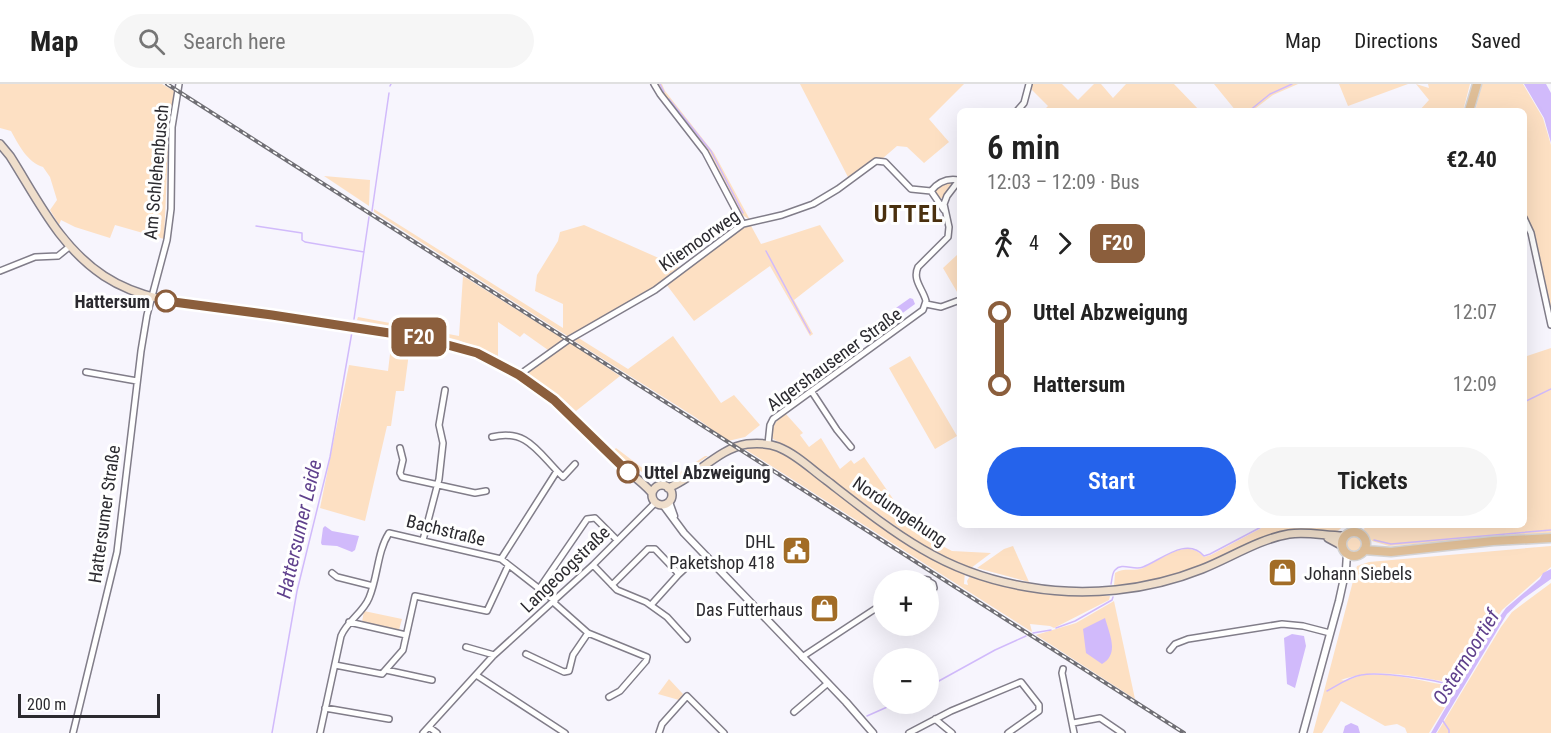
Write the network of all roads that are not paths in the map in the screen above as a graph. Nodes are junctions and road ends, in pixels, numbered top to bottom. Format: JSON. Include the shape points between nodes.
{"nodes":[{"id":1,"x":179,"y":84,"type":"edge"},
{"id":2,"x":654,"y":84,"type":"edge"},
{"id":3,"x":1029,"y":84,"type":"edge"},
{"id":4,"x":1477,"y":84,"type":"edge"},
{"id":5,"x":1020,"y":108,"type":"edge"},
{"id":6,"x":1471,"y":108,"type":"edge"},
{"id":7,"x":0,"y":144,"type":"edge"},
{"id":8,"x":957,"y":180,"type":"edge"},
{"id":9,"x":957,"y":184,"type":"edge"},
{"id":10,"x":931,"y":191,"type":"junction"},
{"id":11,"x":944,"y":210,"type":"junction"},
{"id":12,"x":743,"y":224,"type":"junction"},
{"id":13,"x":1527,"y":224,"type":"edge"},
{"id":14,"x":69,"y":248,"type":"junction"},
{"id":15,"x":0,"y":271,"type":"edge"},
{"id":16,"x":152,"y":298,"type":"junction"},
{"id":17,"x":957,"y":301,"type":"edge"},
{"id":18,"x":926,"y":304,"type":"junction"},
{"id":19,"x":1551,"y":325,"type":"edge"},
{"id":20,"x":86,"y":372,"type":"dead end"},
{"id":21,"x":519,"y":375,"type":"junction"},
{"id":22,"x":137,"y":381,"type":"junction"},
{"id":23,"x":445,"y":390,"type":"dead end"},
{"id":24,"x":812,"y":392,"type":"junction"},
{"id":25,"x":492,"y":437,"type":"dead end"},
{"id":26,"x":768,"y":444,"type":"junction"},
{"id":27,"x":851,"y":447,"type":"dead end"},
{"id":28,"x":400,"y":448,"type":"dead end"},
{"id":29,"x":575,"y":464,"type":"dead end"},
{"id":30,"x":557,"y":471,"type":"junction"},
{"id":31,"x":437,"y":486,"type":"junction"},
{"id":32,"x":654,"y":490,"type":"junction"},
{"id":33,"x":670,"y":490,"type":"junction"},
{"id":34,"x":486,"y":491,"type":"dead end"},
{"id":35,"x":655,"y":503,"type":"junction"},
{"id":36,"x":666,"y":504,"type":"junction"},
{"id":37,"x":1357,"y":529,"type":"edge"},
{"id":38,"x":1551,"y":538,"type":"edge"},
{"id":39,"x":423,"y":540,"type":"junction"},
{"id":40,"x":617,"y":540,"type":"junction"},
{"id":41,"x":1342,"y":541,"type":"junction"},
{"id":42,"x":1365,"y":547,"type":"junction"},
{"id":43,"x":1350,"y":555,"type":"junction"},
{"id":44,"x":501,"y":560,"type":"junction"},
{"id":45,"x":692,"y":562,"type":"dead end"},
{"id":46,"x":592,"y":565,"type":"junction"},
{"id":47,"x":508,"y":566,"type":"junction"},
{"id":48,"x":332,"y":573,"type":"dead end"},
{"id":49,"x":678,"y":575,"type":"junction"},
{"id":50,"x":612,"y":585,"type":"junction"},
{"id":51,"x":373,"y":586,"type":"junction"},
{"id":52,"x":539,"y":589,"type":"junction"},
{"id":53,"x":554,"y":601,"type":"junction"},
{"id":54,"x":651,"y":605,"type":"junction"},
{"id":55,"x":873,"y":610,"type":"edge"},
{"id":56,"x":349,"y":622,"type":"junction"},
{"id":57,"x":588,"y":633,"type":"junction"},
{"id":58,"x":1330,"y":633,"type":"junction"},
{"id":59,"x":406,"y":634,"type":"junction"},
{"id":60,"x":687,"y":639,"type":"dead end"},
{"id":61,"x":466,"y":647,"type":"dead end"},
{"id":62,"x":1170,"y":650,"type":"dead end"},
{"id":63,"x":526,"y":654,"type":"dead end"},
{"id":64,"x":495,"y":655,"type":"junction"},
{"id":65,"x":802,"y":657,"type":"junction"},
{"id":66,"x":335,"y":665,"type":"junction"},
{"id":67,"x":1063,"y":669,"type":"dead end"},
{"id":68,"x":386,"y":670,"type":"junction"},
{"id":69,"x":476,"y":675,"type":"junction"},
{"id":70,"x":432,"y":680,"type":"dead end"},
{"id":71,"x":828,"y":683,"type":"junction"},
{"id":72,"x":609,"y":697,"type":"dead end"},
{"id":73,"x":325,"y":708,"type":"junction"},
{"id":74,"x":794,"y":712,"type":"dead end"},
{"id":75,"x":389,"y":719,"type":"dead end"},
{"id":76,"x":935,"y":719,"type":"junction"},
{"id":77,"x":1072,"y":723,"type":"junction"},
{"id":78,"x":429,"y":727,"type":"junction"},
{"id":79,"x":73,"y":733,"type":"edge"},
{"id":80,"x":320,"y":733,"type":"edge"},
{"id":81,"x":423,"y":733,"type":"edge"},
{"id":82,"x":437,"y":733,"type":"edge"},
{"id":83,"x":566,"y":733,"type":"edge"},
{"id":84,"x":659,"y":733,"type":"edge"},
{"id":85,"x":724,"y":733,"type":"edge"},
{"id":86,"x":873,"y":733,"type":"edge"},
{"id":87,"x":909,"y":733,"type":"edge"},
{"id":88,"x":952,"y":733,"type":"edge"},
{"id":89,"x":1008,"y":733,"type":"edge"},
{"id":90,"x":1074,"y":733,"type":"edge"},
{"id":91,"x":1122,"y":733,"type":"edge"},
{"id":92,"x":1303,"y":733,"type":"edge"}],
"edges":[{"from":1,"to":16,"type":"street","name":"Am Schlehenbusch","via":[[172,127],[171,209]]},
{"from":2,"to":12,"type":"street","via":[[705,152]]},
{"from":3,"to":5,"type":"street"},
{"from":4,"to":6,"type":"main road"},
{"from":7,"to":14,"type":"main road"},
{"from":8,"to":10,"type":"street","via":[[940,182]]},
{"from":9,"to":11,"type":"street","name":"Algershausener Straße","via":[[947,196]]},
{"from":10,"to":11,"type":"street"},
{"from":10,"to":12,"type":"street","name":"Kliemoorweg","via":[[911,189],[879,160],[813,204]]},
{"from":11,"to":18,"type":"street","name":"Algershausener Straße","via":[[948,237],[915,273]]},
{"from":12,"to":21,"type":"street","name":"Kliemoorweg","via":[[656,290],[568,340]]},
{"from":13,"to":19,"type":"street"},
{"from":14,"to":15,"type":"street","via":[[58,256],[35,257]]},
{"from":14,"to":16,"type":"main road","via":[[106,278]]},
{"from":16,"to":21,"type":"main road","via":[[422,338],[477,353]]},
{"from":16,"to":22,"type":"street","name":"Hattersumer Straße"},
{"from":17,"to":18,"type":"street","via":[[941,307]]},
{"from":18,"to":24,"type":"street","name":"Algershausener Straße","via":[[917,316]]},
{"from":20,"to":22,"type":"street"},
{"from":21,"to":32,"type":"main road","via":[[554,400],[618,464]]},
{"from":22,"to":79,"type":"street","name":"Hattersumer Straße","via":[[117,552]]},
{"from":23,"to":31,"type":"street","via":[[438,430],[443,448]]},
{"from":24,"to":26,"type":"street","name":"Algershausener Straße","via":[[773,419]]},
{"from":24,"to":27,"type":"street"},
{"from":25,"to":30,"type":"street","via":[[504,434],[527,440]]},
{"from":26,"to":33,"type":"main road","via":[[730,449]]},
{"from":26,"to":41,"type":"main road","name":"Nordumgehung","via":[[792,455],[923,550],[980,575],[1029,587],[1083,591],[1141,586],[1200,570],[1287,534],[1305,532]]},
{"from":28,"to":31,"type":"street","via":[[402,477]]},
{"from":29,"to":30,"type":"street","via":[[562,477]]},
{"from":30,"to":44,"type":"street"},
{"from":31,"to":34,"type":"street","via":[[474,493]]},
{"from":31,"to":39,"type":"street"},
{"from":32,"to":33,"type":"main road","via":[[662,485]]},
{"from":32,"to":35,"type":"main road"},
{"from":33,"to":36,"type":"main road"},
{"from":35,"to":36,"type":"main road"},
{"from":35,"to":40,"type":"street","name":"Langeoogstraße"},
{"from":36,"to":65,"type":"street","via":[[684,533]]},
{"from":37,"to":41,"type":"main road"},
{"from":37,"to":42,"type":"main road","via":[[1365,538]]},
{"from":38,"to":42,"type":"main road","via":[[1383,551]]},
{"from":39,"to":44,"type":"street","name":"Bachstraße"},
{"from":39,"to":51,"type":"street","name":"Bachstraße","via":[[389,533]]},
{"from":40,"to":46,"type":"street","name":"Langeoogstraße"},
{"from":40,"to":52,"type":"street","via":[[595,518],[587,519]]},
{"from":41,"to":43,"type":"main road"},
{"from":42,"to":43,"type":"main road","via":[[1360,555]]},
{"from":43,"to":58,"type":"street"},
{"from":44,"to":47,"type":"street","name":"Bachstraße"},
{"from":45,"to":49,"type":"street"},
{"from":46,"to":50,"type":"street"},
{"from":46,"to":53,"type":"street","name":"Langeoogstraße"},
{"from":47,"to":52,"type":"street","name":"Bachstraße"},
{"from":47,"to":59,"type":"street","via":[[487,611],[415,596]]},
{"from":48,"to":51,"type":"street"},
{"from":49,"to":50,"type":"street","via":[[650,548]]},
{"from":49,"to":54,"type":"street"},
{"from":50,"to":54,"type":"street"},
{"from":51,"to":56,"type":"street","name":"Bachstraße","via":[[366,605]]},
{"from":52,"to":53,"type":"street","name":"Bachstraße"},
{"from":53,"to":57,"type":"street","name":"Bachstraße"},
{"from":53,"to":64,"type":"street","name":"Langeoogstraße"},
{"from":54,"to":60,"type":"street"},
{"from":55,"to":65,"type":"street"},
{"from":56,"to":59,"type":"street"},
{"from":56,"to":66,"type":"street","name":"Bachstraße","via":[[341,636]]},
{"from":57,"to":63,"type":"street","via":[[573,655],[569,671]]},
{"from":57,"to":72,"type":"street","name":"Bachstraße","via":[[646,657],[620,692]]},
{"from":58,"to":62,"type":"street","via":[[1282,624],[1188,639]]},
{"from":58,"to":92,"type":"street"},
{"from":59,"to":68,"type":"street","via":[[403,650]]},
{"from":61,"to":64,"type":"street"},
{"from":64,"to":69,"type":"street","name":"Langeoogstraße"},
{"from":65,"to":71,"type":"street"},
{"from":66,"to":68,"type":"street","via":[[379,675]]},
{"from":66,"to":73,"type":"street","name":"Bachstraße"},
{"from":67,"to":77,"type":"street"},
{"from":68,"to":70,"type":"street"},
{"from":69,"to":78,"type":"street","name":"Langeoogstraße"},
{"from":69,"to":83,"type":"street"},
{"from":71,"to":74,"type":"street"},
{"from":71,"to":86,"type":"street"},
{"from":73,"to":75,"type":"street"},
{"from":73,"to":80,"type":"street","name":"Bachstraße"},
{"from":76,"to":87,"type":"street"},
{"from":76,"to":88,"type":"street"},
{"from":76,"to":89,"type":"street","via":[[1021,682],[1039,705],[1039,711]]},
{"from":77,"to":90,"type":"street"},
{"from":77,"to":91,"type":"street","via":[[1100,718]]},
{"from":78,"to":81,"type":"street","name":"Langeoogstraße"},
{"from":78,"to":82,"type":"street"},
{"from":84,"to":85,"type":"street","via":[[662,724],[687,696]]}]}
